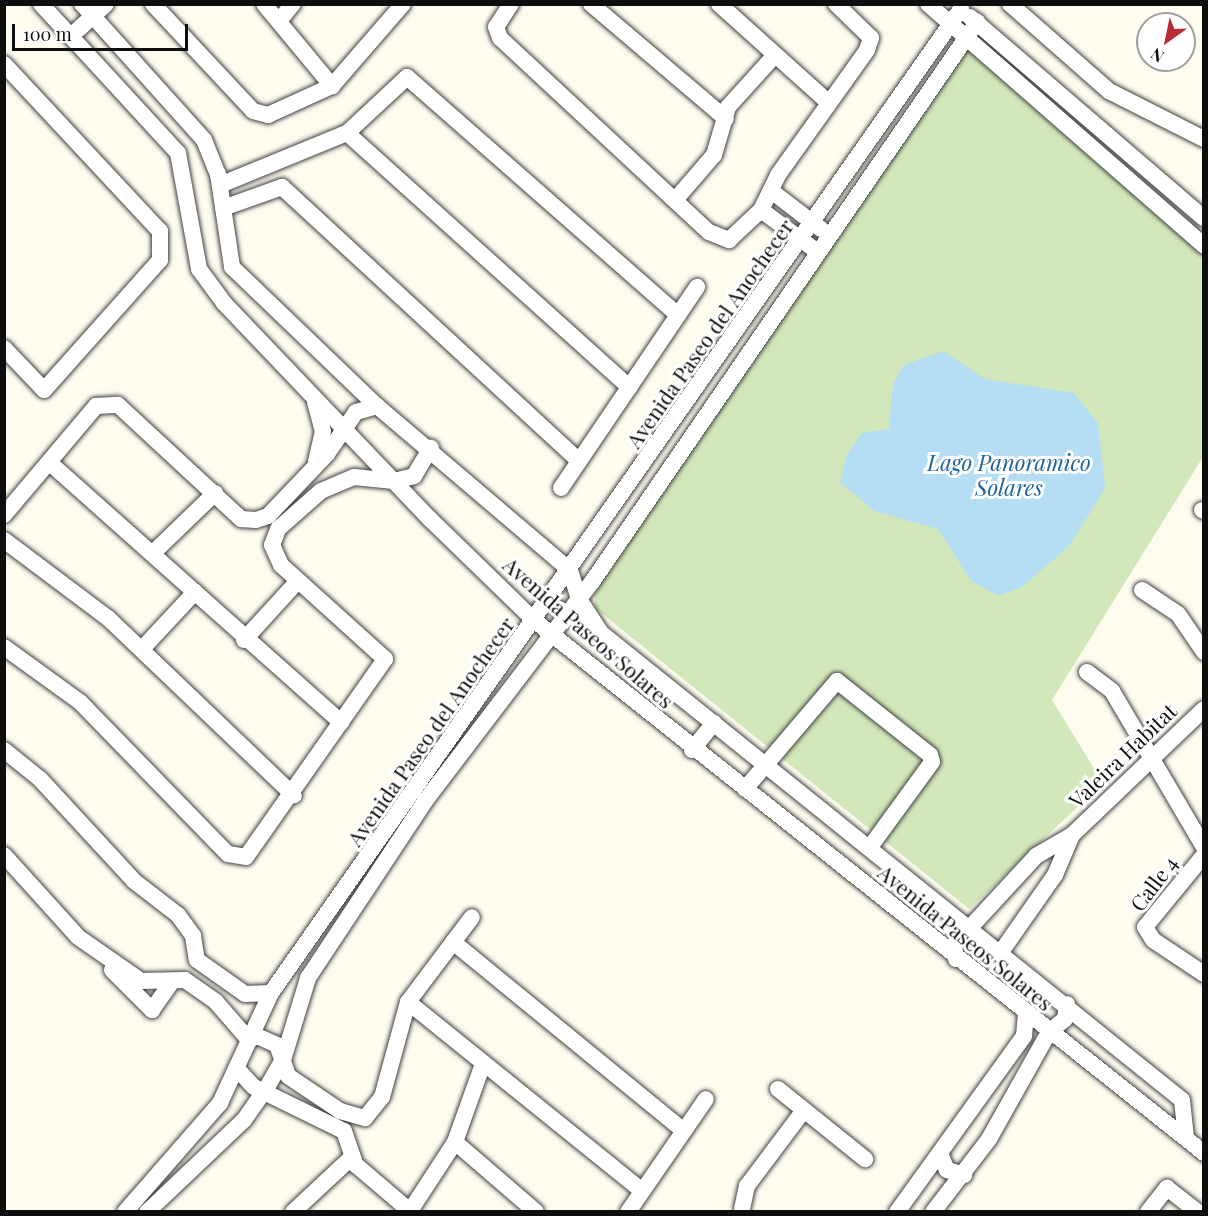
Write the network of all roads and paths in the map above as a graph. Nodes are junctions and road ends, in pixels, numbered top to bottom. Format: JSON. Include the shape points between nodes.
{"nodes":[{"id":1,"x":41,"y":4,"type":"edge"},
{"id":2,"x":106,"y":4,"type":"edge"},
{"id":3,"x":153,"y":4,"type":"edge"},
{"id":4,"x":264,"y":4,"type":"edge"},
{"id":5,"x":293,"y":4,"type":"edge"},
{"id":6,"x":403,"y":4,"type":"edge"},
{"id":7,"x":511,"y":4,"type":"edge"},
{"id":8,"x":591,"y":4,"type":"edge"},
{"id":9,"x":719,"y":4,"type":"edge"},
{"id":10,"x":836,"y":4,"type":"edge"},
{"id":11,"x":928,"y":4,"type":"edge"},
{"id":12,"x":1010,"y":4,"type":"edge"},
{"id":13,"x":958,"y":7,"type":"edge"},
{"id":14,"x":88,"y":10,"type":"edge"},
{"id":15,"x":279,"y":21,"type":"junction"},
{"id":16,"x":977,"y":22,"type":"junction"},
{"id":17,"x":950,"y":23,"type":"junction"},
{"id":18,"x":71,"y":36,"type":"junction"},
{"id":19,"x":966,"y":36,"type":"junction"},
{"id":20,"x":775,"y":55,"type":"junction"},
{"id":21,"x":4,"y":64,"type":"edge"},
{"id":22,"x":333,"y":86,"type":"junction"},
{"id":23,"x":829,"y":103,"type":"junction"},
{"id":24,"x":726,"y":119,"type":"junction"},
{"id":25,"x":347,"y":133,"type":"junction"},
{"id":26,"x":1203,"y":139,"type":"edge"},
{"id":27,"x":220,"y":185,"type":"junction"},
{"id":28,"x":774,"y":193,"type":"junction"},
{"id":29,"x":676,"y":199,"type":"junction"},
{"id":30,"x":223,"y":208,"type":"junction"},
{"id":31,"x":761,"y":210,"type":"junction"},
{"id":32,"x":1203,"y":218,"type":"edge"},
{"id":33,"x":814,"y":223,"type":"junction"},
{"id":34,"x":829,"y":235,"type":"junction"},
{"id":35,"x":801,"y":241,"type":"junction"},
{"id":36,"x":1203,"y":246,"type":"edge"},
{"id":37,"x":818,"y":252,"type":"junction"},
{"id":38,"x":697,"y":287,"type":"dead end"},
{"id":39,"x":678,"y":315,"type":"junction"},
{"id":40,"x":4,"y":348,"type":"edge"},
{"id":41,"x":629,"y":387,"type":"junction"},
{"id":42,"x":315,"y":402,"type":"junction"},
{"id":43,"x":377,"y":406,"type":"junction"},
{"id":44,"x":344,"y":430,"type":"junction"},
{"id":45,"x":431,"y":448,"type":"junction"},
{"id":46,"x":579,"y":461,"type":"junction"},
{"id":47,"x":50,"y":463,"type":"junction"},
{"id":48,"x":313,"y":468,"type":"junction"},
{"id":49,"x":394,"y":481,"type":"junction"},
{"id":50,"x":561,"y":488,"type":"dead end"},
{"id":51,"x":215,"y":494,"type":"junction"},
{"id":52,"x":4,"y":515,"type":"edge"},
{"id":53,"x":4,"y":540,"type":"edge"},
{"id":54,"x":154,"y":552,"type":"junction"},
{"id":55,"x":570,"y":570,"type":"junction"},
{"id":56,"x":297,"y":582,"type":"junction"},
{"id":57,"x":1142,"y":590,"type":"dead end"},
{"id":58,"x":195,"y":592,"type":"junction"},
{"id":59,"x":579,"y":599,"type":"junction"},
{"id":60,"x":549,"y":602,"type":"junction"},
{"id":61,"x":567,"y":615,"type":"junction"},
{"id":62,"x":535,"y":621,"type":"junction"},
{"id":63,"x":601,"y":633,"type":"junction"},
{"id":64,"x":553,"y":634,"type":"junction"},
{"id":65,"x":244,"y":640,"type":"junction"},
{"id":66,"x":4,"y":647,"type":"edge"},
{"id":67,"x":142,"y":649,"type":"junction"},
{"id":68,"x":1203,"y":652,"type":"edge"},
{"id":69,"x":1087,"y":672,"type":"dead end"},
{"id":70,"x":1203,"y":709,"type":"edge"},
{"id":71,"x":341,"y":722,"type":"junction"},
{"id":72,"x":714,"y":723,"type":"junction"},
{"id":73,"x":4,"y":750,"type":"edge"},
{"id":74,"x":692,"y":750,"type":"junction"},
{"id":75,"x":1151,"y":754,"type":"junction"},
{"id":76,"x":766,"y":764,"type":"junction"},
{"id":77,"x":745,"y":789,"type":"junction"},
{"id":78,"x":294,"y":796,"type":"junction"},
{"id":79,"x":1072,"y":834,"type":"junction"},
{"id":80,"x":870,"y":847,"type":"junction"},
{"id":81,"x":1203,"y":847,"type":"edge"},
{"id":82,"x":4,"y":855,"type":"edge"},
{"id":83,"x":1203,"y":855,"type":"edge"},
{"id":84,"x":995,"y":905,"type":"junction"},
{"id":85,"x":472,"y":917,"type":"dead end"},
{"id":86,"x":1017,"y":921,"type":"junction"},
{"id":87,"x":971,"y":930,"type":"junction"},
{"id":88,"x":78,"y":937,"type":"junction"},
{"id":89,"x":453,"y":942,"type":"junction"},
{"id":90,"x":1001,"y":952,"type":"junction"},
{"id":91,"x":956,"y":959,"type":"junction"},
{"id":92,"x":197,"y":960,"type":"junction"},
{"id":93,"x":1203,"y":974,"type":"edge"},
{"id":94,"x":179,"y":980,"type":"junction"},
{"id":95,"x":271,"y":993,"type":"junction"},
{"id":96,"x":408,"y":1002,"type":"junction"},
{"id":97,"x":1067,"y":1004,"type":"junction"},
{"id":98,"x":1026,"y":1014,"type":"junction"},
{"id":99,"x":1049,"y":1032,"type":"junction"},
{"id":100,"x":249,"y":1040,"type":"junction"},
{"id":101,"x":283,"y":1060,"type":"junction"},
{"id":102,"x":483,"y":1064,"type":"junction"},
{"id":103,"x":238,"y":1070,"type":"junction"},
{"id":104,"x":266,"y":1089,"type":"junction"},
{"id":105,"x":778,"y":1089,"type":"dead end"},
{"id":106,"x":318,"y":1098,"type":"junction"},
{"id":107,"x":706,"y":1099,"type":"dead end"},
{"id":108,"x":804,"y":1110,"type":"junction"},
{"id":109,"x":312,"y":1115,"type":"junction"},
{"id":110,"x":683,"y":1130,"type":"junction"},
{"id":111,"x":1186,"y":1138,"type":"junction"},
{"id":112,"x":455,"y":1142,"type":"junction"},
{"id":113,"x":1203,"y":1153,"type":"edge"},
{"id":114,"x":940,"y":1154,"type":"junction"},
{"id":115,"x":351,"y":1158,"type":"junction"},
{"id":116,"x":865,"y":1159,"type":"dead end"},
{"id":117,"x":964,"y":1175,"type":"junction"},
{"id":118,"x":642,"y":1191,"type":"junction"},
{"id":119,"x":411,"y":1211,"type":"edge"},
{"id":120,"x":741,"y":1211,"type":"edge"},
{"id":121,"x":125,"y":1212,"type":"edge"},
{"id":122,"x":147,"y":1212,"type":"edge"},
{"id":123,"x":293,"y":1212,"type":"edge"},
{"id":124,"x":536,"y":1212,"type":"edge"},
{"id":125,"x":628,"y":1212,"type":"edge"},
{"id":126,"x":897,"y":1212,"type":"edge"},
{"id":127,"x":933,"y":1212,"type":"edge"},
{"id":128,"x":1149,"y":1212,"type":"edge"},
{"id":129,"x":1198,"y":1212,"type":"edge"}],
"edges":[{"from":1,"to":18,"type":"street","name":"Avenida Paseos Solares"},
{"from":2,"to":14,"type":"street"},
{"from":3,"to":22,"type":"street","via":[[259,115]]},
{"from":4,"to":15,"type":"street"},
{"from":5,"to":15,"type":"street"},
{"from":6,"to":22,"type":"street"},
{"from":7,"to":29,"type":"street","via":[[496,27],[500,38]]},
{"from":8,"to":24,"type":"street"},
{"from":9,"to":20,"type":"street"},
{"from":10,"to":23,"type":"street","via":[[871,38]]},
{"from":11,"to":17,"type":"street"},
{"from":12,"to":26,"type":"street","via":[[1109,91]]},
{"from":13,"to":16,"type":"street"},
{"from":13,"to":17,"type":"street","name":"Avenida Paseo del Anochecer"},
{"from":14,"to":18,"type":"street"},
{"from":14,"to":27,"type":"street","name":"Avenida Paseos Solares","via":[[193,123],[213,159]]},
{"from":15,"to":22,"type":"street"},
{"from":16,"to":19,"type":"street","name":"Avenida Paseo del Anochecer"},
{"from":16,"to":32,"type":"street"},
{"from":17,"to":19,"type":"street"},
{"from":17,"to":33,"type":"street","name":"Avenida Paseo del Anochecer"},
{"from":18,"to":42,"type":"street","name":"Avenida Paseos Solares","via":[[178,153],[199,269]]},
{"from":19,"to":34,"type":"street","name":"Avenida Paseo del Anochecer"},
{"from":19,"to":36,"type":"street"},
{"from":20,"to":23,"type":"street"},
{"from":20,"to":24,"type":"street","via":[[728,107]]},
{"from":21,"to":40,"type":"street","via":[[160,231],[160,260],[44,390]]},
{"from":23,"to":28,"type":"street","via":[[778,175]]},
{"from":24,"to":29,"type":"street","via":[[714,155]]},
{"from":25,"to":27,"type":"street"},
{"from":25,"to":39,"type":"street","via":[[407,76]]},
{"from":25,"to":41,"type":"street"},
{"from":27,"to":30,"type":"street","name":"Avenida Paseos Solares"},
{"from":28,"to":31,"type":"street"},
{"from":28,"to":33,"type":"street"},
{"from":29,"to":31,"type":"street","via":[[709,232],[729,240]]},
{"from":30,"to":43,"type":"street","name":"Avenida Paseos Solares","via":[[232,267]]},
{"from":30,"to":46,"type":"street","via":[[282,188]]},
{"from":31,"to":35,"type":"street"},
{"from":33,"to":34,"type":"street"},
{"from":33,"to":35,"type":"street","name":"Avenida Paseo del Anochecer"},
{"from":34,"to":37,"type":"street","name":"Avenida Paseo del Anochecer"},
{"from":35,"to":37,"type":"street"},
{"from":35,"to":55,"type":"street","name":"Avenida Paseo del Anochecer"},
{"from":37,"to":59,"type":"street","name":"Avenida Paseo del Anochecer"},
{"from":38,"to":39,"type":"street"},
{"from":39,"to":41,"type":"street"},
{"from":41,"to":46,"type":"street"},
{"from":42,"to":44,"type":"street","name":"Avenida Paseos Solares"},
{"from":42,"to":48,"type":"street","via":[[324,431]]},
{"from":43,"to":44,"type":"street","via":[[356,412]]},
{"from":43,"to":45,"type":"street","name":"Avenida Paseos Solares"},
{"from":44,"to":48,"type":"street"},
{"from":44,"to":49,"type":"street","name":"Avenida Paseos Solares"},
{"from":45,"to":49,"type":"street","via":[[414,476]]},
{"from":45,"to":55,"type":"street","name":"Avenida Paseos Solares"},
{"from":46,"to":50,"type":"street"},
{"from":47,"to":51,"type":"street","via":[[96,406],[108,403],[135,417]]},
{"from":47,"to":52,"type":"street"},
{"from":47,"to":54,"type":"street"},
{"from":48,"to":51,"type":"street","via":[[268,516],[256,520],[242,519]]},
{"from":49,"to":56,"type":"street","via":[[345,480],[321,491],[278,529],[272,544]]},
{"from":49,"to":62,"type":"street","name":"Avenida Paseos Solares"},
{"from":51,"to":54,"type":"street"},
{"from":53,"to":67,"type":"street"},
{"from":54,"to":58,"type":"street"},
{"from":55,"to":59,"type":"street","name":"Avenida Paseos Solares"},
{"from":55,"to":60,"type":"street","name":"Avenida Paseo del Anochecer"},
{"from":56,"to":65,"type":"street"},
{"from":56,"to":71,"type":"street","via":[[385,659]]},
{"from":57,"to":68,"type":"street","via":[[1178,614]]},
{"from":58,"to":65,"type":"street"},
{"from":58,"to":67,"type":"street"},
{"from":59,"to":61,"type":"street","name":"Avenida Paseo del Anochecer"},
{"from":59,"to":63,"type":"street","name":"Avenida Paseos Solares"},
{"from":60,"to":61,"type":"street","name":"Avenida Paseos Solares"},
{"from":60,"to":62,"type":"street","name":"Avenida Paseo del Anochecer"},
{"from":61,"to":63,"type":"street","name":"Avenida Paseos Solares"},
{"from":61,"to":64,"type":"street","name":"Avenida Paseo del Anochecer"},
{"from":62,"to":64,"type":"street","name":"Avenida Paseos Solares"},
{"from":62,"to":95,"type":"street","name":"Avenida Paseo del Anochecer"},
{"from":63,"to":72,"type":"street","name":"Avenida Paseos Solares"},
{"from":64,"to":74,"type":"street","name":"Avenida Paseos Solares"},
{"from":64,"to":101,"type":"street","name":"Avenida Paseo del Anochecer","via":[[425,801],[308,978]]},
{"from":65,"to":71,"type":"street"},
{"from":66,"to":78,"type":"street","via":[[80,702],[196,825],[236,858],[255,852]]},
{"from":67,"to":78,"type":"street"},
{"from":69,"to":75,"type":"street","via":[[1112,692]]},
{"from":70,"to":75,"type":"street","name":"Valeira Habitat"},
{"from":71,"to":78,"type":"street"},
{"from":72,"to":74,"type":"street"},
{"from":72,"to":76,"type":"street","name":"Avenida Paseos Solares"},
{"from":73,"to":92,"type":"street","via":[[40,779],[134,881],[178,915],[193,936]]},
{"from":74,"to":77,"type":"street","name":"Avenida Paseos Solares"},
{"from":75,"to":79,"type":"street","name":"Valeira Habitat"},
{"from":75,"to":81,"type":"street"},
{"from":76,"to":77,"type":"street"},
{"from":76,"to":80,"type":"street","name":"Avenida Paseos Solares"},
{"from":76,"to":80,"type":"street","via":[[837,681],[930,755],[932,762]]},
{"from":77,"to":91,"type":"street","name":"Avenida Paseos Solares"},
{"from":79,"to":84,"type":"street","name":"Valeira Habitat","via":[[1036,856]]},
{"from":79,"to":86,"type":"street","name":"Valeira Habitat","via":[[1054,875]]},
{"from":80,"to":87,"type":"street","name":"Avenida Paseos Solares"},
{"from":82,"to":88,"type":"street"},
{"from":83,"to":93,"type":"street","name":"Calle 4","via":[[1145,927],[1153,939]]},
{"from":84,"to":86,"type":"street"},
{"from":84,"to":87,"type":"street","name":"Valeira Habitat"},
{"from":85,"to":89,"type":"street"},
{"from":86,"to":90,"type":"street","name":"Valeira Habitat"},
{"from":87,"to":90,"type":"street","name":"Avenida Paseos Solares"},
{"from":87,"to":91,"type":"street","name":"Valeira Habitat","via":[[954,945]]},
{"from":88,"to":94,"type":"street","via":[[141,981]]},
{"from":88,"to":94,"type":"street","via":[[152,1010]]},
{"from":89,"to":96,"type":"street"},
{"from":89,"to":110,"type":"street"},
{"from":90,"to":97,"type":"street","name":"Avenida Paseos Solares"},
{"from":91,"to":98,"type":"street","name":"Avenida Paseos Solares"},
{"from":92,"to":94,"type":"street"},
{"from":92,"to":95,"type":"street","via":[[245,994]]},
{"from":94,"to":100,"type":"street","via":[[216,1002]]},
{"from":95,"to":100,"type":"street","name":"Avenida Paseo del Anochecer"},
{"from":96,"to":102,"type":"street"},
{"from":96,"to":106,"type":"street","via":[[376,1110],[365,1118]]},
{"from":97,"to":99,"type":"street","via":[[1065,1019]]},
{"from":97,"to":111,"type":"street","name":"Avenida Paseos Solares","via":[[1182,1100]]},
{"from":98,"to":99,"type":"street","name":"Avenida Paseos Solares"},
{"from":98,"to":114,"type":"street","via":[[1024,1036]]},
{"from":99,"to":111,"type":"street","name":"Avenida Paseos Solares"},
{"from":99,"to":117,"type":"street"},
{"from":100,"to":101,"type":"street","via":[[268,1038]]},
{"from":100,"to":103,"type":"street","name":"Avenida Paseo del Anochecer"},
{"from":101,"to":104,"type":"street","name":"Avenida Paseo del Anochecer"},
{"from":101,"to":106,"type":"street","via":[[288,1076]]},
{"from":102,"to":112,"type":"street"},
{"from":102,"to":118,"type":"street"},
{"from":103,"to":104,"type":"street","via":[[254,1087]]},
{"from":103,"to":121,"type":"street","name":"Avenida Paseo del Anochecer","via":[[203,1126]]},
{"from":104,"to":109,"type":"street"},
{"from":104,"to":122,"type":"street","name":"Avenida Paseo del Anochecer","via":[[244,1120]]},
{"from":105,"to":108,"type":"street"},
{"from":106,"to":109,"type":"street"},
{"from":107,"to":110,"type":"street"},
{"from":108,"to":116,"type":"street"},
{"from":108,"to":120,"type":"street","via":[[747,1186]]},
{"from":109,"to":115,"type":"street","via":[[344,1131],[353,1144]]},
{"from":110,"to":118,"type":"street"},
{"from":111,"to":113,"type":"street","name":"Avenida Paseos Solares"},
{"from":112,"to":119,"type":"street"},
{"from":112,"to":124,"type":"street"},
{"from":114,"to":117,"type":"street","via":[[947,1170]]},
{"from":114,"to":126,"type":"street"},
{"from":115,"to":119,"type":"street"},
{"from":115,"to":123,"type":"street"},
{"from":117,"to":127,"type":"street"},
{"from":118,"to":125,"type":"street"},
{"from":128,"to":129,"type":"street","via":[[1167,1188]]}]}
